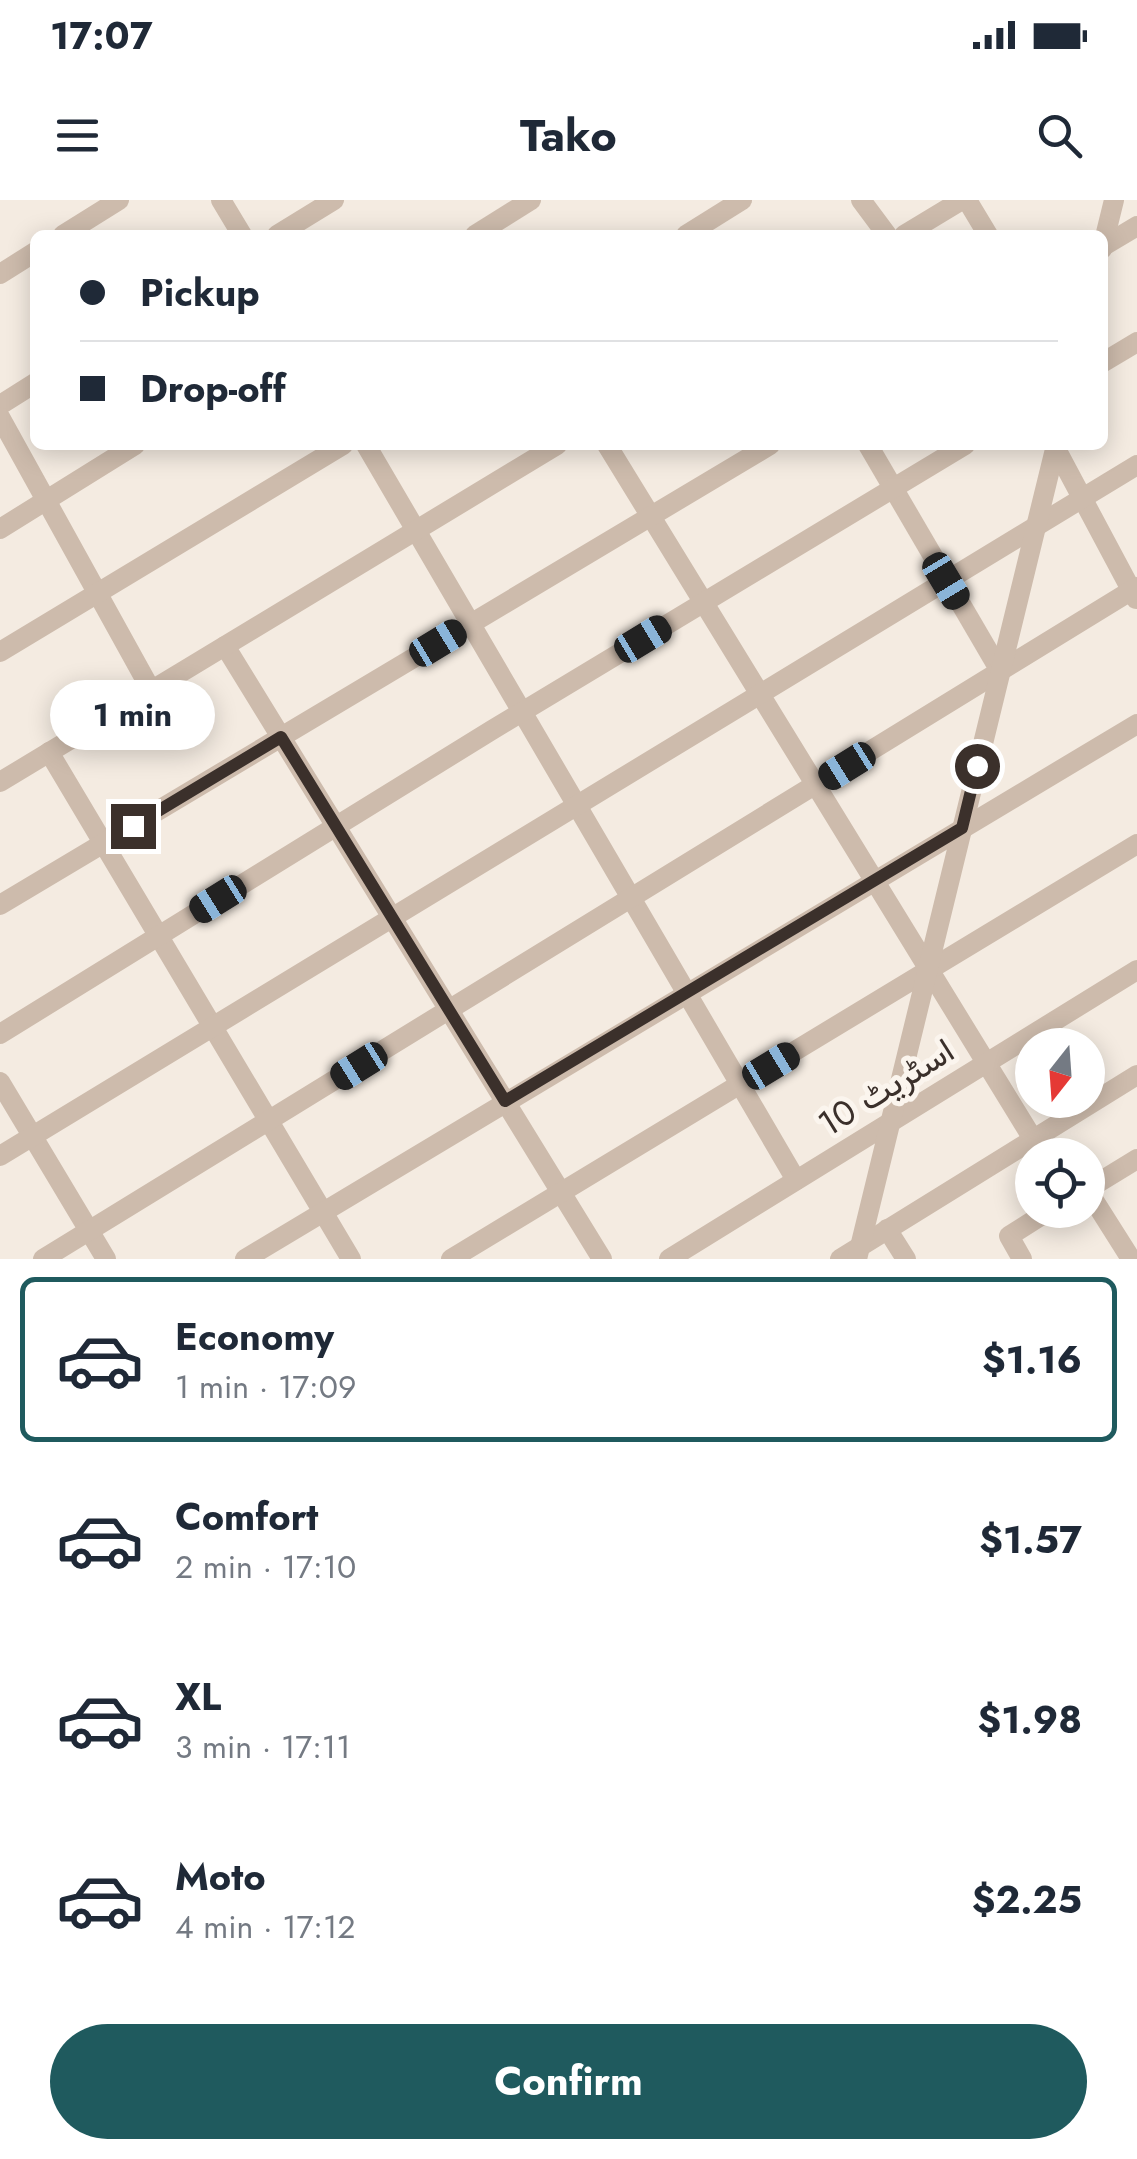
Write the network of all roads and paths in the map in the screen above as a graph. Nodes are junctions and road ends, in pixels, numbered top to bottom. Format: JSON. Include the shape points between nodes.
{"nodes":[{"id":1,"x":119,"y":200,"type":"edge"},
{"id":2,"x":221,"y":200,"type":"edge"},
{"id":3,"x":334,"y":200,"type":"edge"},
{"id":4,"x":531,"y":200,"type":"edge"},
{"id":5,"x":742,"y":200,"type":"edge"},
{"id":6,"x":862,"y":200,"type":"edge"},
{"id":7,"x":964,"y":200,"type":"edge"},
{"id":8,"x":1114,"y":200,"type":"edge"},
{"id":9,"x":1137,"y":226,"type":"edge"},
{"id":10,"x":70,"y":230,"type":"edge"},
{"id":11,"x":239,"y":230,"type":"edge"},
{"id":12,"x":285,"y":230,"type":"edge"},
{"id":13,"x":485,"y":230,"type":"edge"},
{"id":14,"x":694,"y":230,"type":"edge"},
{"id":15,"x":883,"y":230,"type":"edge"},
{"id":16,"x":913,"y":230,"type":"edge"},
{"id":17,"x":985,"y":230,"type":"edge"},
{"id":18,"x":1107,"y":230,"type":"edge"},
{"id":19,"x":1108,"y":245,"type":"edge"},
{"id":20,"x":30,"y":255,"type":"edge"},
{"id":21,"x":0,"y":274,"type":"edge"},
{"id":22,"x":1137,"y":342,"type":"edge"},
{"id":23,"x":1108,"y":359,"type":"edge"},
{"id":24,"x":30,"y":386,"type":"edge"},
{"id":25,"x":0,"y":405,"type":"edge"},
{"id":26,"x":0,"y":417,"type":"edge"},
{"id":27,"x":127,"y":450,"type":"edge"},
{"id":28,"x":334,"y":450,"type":"edge"},
{"id":29,"x":369,"y":450,"type":"edge"},
{"id":30,"x":549,"y":450,"type":"edge"},
{"id":31,"x":610,"y":450,"type":"edge"},
{"id":32,"x":762,"y":450,"type":"edge"},
{"id":33,"x":871,"y":450,"type":"edge"},
{"id":34,"x":958,"y":450,"type":"edge"},
{"id":35,"x":1055,"y":450,"type":"edge"},
{"id":36,"x":1058,"y":450,"type":"edge"},
{"id":37,"x":1137,"y":464,"type":"edge"},
{"id":38,"x":894,"y":488,"type":"junction"},
{"id":39,"x":1082,"y":498,"type":"junction"},
{"id":40,"x":46,"y":500,"type":"junction"},
{"id":41,"x":651,"y":516,"type":"junction"},
{"id":42,"x":1036,"y":526,"type":"junction"},
{"id":43,"x":0,"y":528,"type":"edge"},
{"id":44,"x":415,"y":530,"type":"junction"},
{"id":45,"x":946,"y":581,"type":"junction"},
{"id":46,"x":96,"y":592,"type":"junction"},
{"id":47,"x":1135,"y":592,"type":"edge"},
{"id":48,"x":704,"y":602,"type":"junction"},
{"id":49,"x":470,"y":624,"type":"junction"},
{"id":50,"x":225,"y":646,"type":"junction"},
{"id":51,"x":0,"y":652,"type":"edge"},
{"id":52,"x":1000,"y":671,"type":"junction"},
{"id":53,"x":151,"y":690,"type":"junction"},
{"id":54,"x":761,"y":695,"type":"junction"},
{"id":55,"x":521,"y":712,"type":"junction"},
{"id":56,"x":1137,"y":724,"type":"edge"},
{"id":57,"x":281,"y":737,"type":"junction"},
{"id":58,"x":49,"y":752,"type":"junction"},
{"id":59,"x":0,"y":782,"type":"edge"},
{"id":60,"x":816,"y":785,"type":"junction"},
{"id":61,"x":577,"y":807,"type":"junction"},
{"id":62,"x":336,"y":826,"type":"junction"},
{"id":63,"x":962,"y":828,"type":"junction"},
{"id":64,"x":103,"y":843,"type":"junction"},
{"id":65,"x":1137,"y":844,"type":"edge"},
{"id":66,"x":874,"y":880,"type":"junction"},
{"id":67,"x":631,"y":899,"type":"junction"},
{"id":68,"x":0,"y":905,"type":"edge"},
{"id":69,"x":393,"y":919,"type":"junction"},
{"id":70,"x":158,"y":936,"type":"junction"},
{"id":71,"x":928,"y":970,"type":"junction"},
{"id":72,"x":1137,"y":970,"type":"edge"},
{"id":73,"x":686,"y":993,"type":"junction"},
{"id":74,"x":449,"y":1010,"type":"junction"},
{"id":75,"x":213,"y":1028,"type":"junction"},
{"id":76,"x":0,"y":1034,"type":"edge"},
{"id":77,"x":986,"y":1063,"type":"junction"},
{"id":78,"x":1137,"y":1075,"type":"edge"},
{"id":79,"x":0,"y":1082,"type":"edge"},
{"id":80,"x":740,"y":1084,"type":"junction"},
{"id":81,"x":505,"y":1101,"type":"junction"},
{"id":82,"x":269,"y":1121,"type":"junction"},
{"id":83,"x":890,"y":1122,"type":"junction"},
{"id":84,"x":33,"y":1137,"type":"junction"},
{"id":85,"x":1033,"y":1138,"type":"edge"},
{"id":86,"x":1036,"y":1138,"type":"edge"},
{"id":87,"x":1015,"y":1151,"type":"edge"},
{"id":88,"x":0,"y":1156,"type":"edge"},
{"id":89,"x":1137,"y":1159,"type":"edge"},
{"id":90,"x":1105,"y":1179,"type":"edge"},
{"id":91,"x":796,"y":1180,"type":"junction"},
{"id":92,"x":561,"y":1192,"type":"junction"},
{"id":93,"x":323,"y":1212,"type":"junction"},
{"id":94,"x":1105,"y":1217,"type":"edge"},
{"id":95,"x":1022,"y":1228,"type":"edge"},
{"id":96,"x":887,"y":1229,"type":"junction"},
{"id":97,"x":89,"y":1231,"type":"junction"},
{"id":98,"x":858,"y":1252,"type":"edge"},
{"id":99,"x":44,"y":1259,"type":"edge"},
{"id":100,"x":106,"y":1259,"type":"edge"},
{"id":101,"x":245,"y":1259,"type":"edge"},
{"id":102,"x":351,"y":1259,"type":"edge"},
{"id":103,"x":451,"y":1259,"type":"edge"},
{"id":104,"x":602,"y":1259,"type":"edge"},
{"id":105,"x":669,"y":1259,"type":"edge"},
{"id":106,"x":840,"y":1259,"type":"edge"},
{"id":107,"x":906,"y":1259,"type":"edge"},
{"id":108,"x":1022,"y":1259,"type":"edge"},
{"id":109,"x":1131,"y":1259,"type":"edge"}],
"edges":[{"from":1,"to":10,"type":"street"},
{"from":2,"to":11,"type":"street"},
{"from":3,"to":12,"type":"street"},
{"from":4,"to":13,"type":"street"},
{"from":5,"to":14,"type":"street"},
{"from":6,"to":15,"type":"street"},
{"from":7,"to":16,"type":"street"},
{"from":7,"to":17,"type":"street"},
{"from":8,"to":18,"type":"street"},
{"from":9,"to":19,"type":"street"},
{"from":20,"to":21,"type":"street"},
{"from":22,"to":23,"type":"street"},
{"from":24,"to":25,"type":"street"},
{"from":26,"to":40,"type":"street"},
{"from":27,"to":40,"type":"street"},
{"from":28,"to":46,"type":"street"},
{"from":29,"to":44,"type":"street"},
{"from":30,"to":44,"type":"street"},
{"from":31,"to":41,"type":"street"},
{"from":32,"to":41,"type":"street"},
{"from":33,"to":38,"type":"street"},
{"from":34,"to":38,"type":"street"},
{"from":35,"to":42,"type":"street"},
{"from":36,"to":39,"type":"street"},
{"from":37,"to":39,"type":"street"},
{"from":38,"to":45,"type":"street"},
{"from":38,"to":48,"type":"street"},
{"from":39,"to":42,"type":"street"},
{"from":39,"to":47,"type":"street"},
{"from":40,"to":43,"type":"street"},
{"from":40,"to":46,"type":"street"},
{"from":41,"to":48,"type":"street"},
{"from":41,"to":49,"type":"street"},
{"from":42,"to":45,"type":"street"},
{"from":42,"to":52,"type":"street"},
{"from":44,"to":49,"type":"street"},
{"from":44,"to":50,"type":"street"},
{"from":45,"to":52,"type":"street"},
{"from":45,"to":54,"type":"street"},
{"from":46,"to":51,"type":"street"},
{"from":46,"to":53,"type":"street"},
{"from":47,"to":52,"type":"street"},
{"from":48,"to":54,"type":"street"},
{"from":48,"to":55,"type":"street"},
{"from":49,"to":55,"type":"street"},
{"from":49,"to":57,"type":"street"},
{"from":50,"to":53,"type":"street"},
{"from":50,"to":57,"type":"street"},
{"from":52,"to":60,"type":"street"},
{"from":52,"to":63,"type":"street"},
{"from":53,"to":58,"type":"street"},
{"from":54,"to":60,"type":"street"},
{"from":54,"to":61,"type":"street"},
{"from":55,"to":61,"type":"street"},
{"from":55,"to":62,"type":"street"},
{"from":56,"to":63,"type":"street"},
{"from":57,"to":62,"type":"street"},
{"from":57,"to":64,"type":"street"},
{"from":58,"to":59,"type":"street"},
{"from":58,"to":64,"type":"street"},
{"from":60,"to":66,"type":"street"},
{"from":60,"to":67,"type":"street"},
{"from":61,"to":67,"type":"street"},
{"from":61,"to":69,"type":"street"},
{"from":62,"to":69,"type":"street"},
{"from":62,"to":70,"type":"street"},
{"from":63,"to":66,"type":"street"},
{"from":63,"to":71,"type":"street"},
{"from":64,"to":68,"type":"street"},
{"from":64,"to":70,"type":"street"},
{"from":65,"to":71,"type":"street"},
{"from":66,"to":71,"type":"street"},
{"from":66,"to":73,"type":"street"},
{"from":67,"to":73,"type":"street"},
{"from":67,"to":74,"type":"street"},
{"from":69,"to":74,"type":"street"},
{"from":69,"to":75,"type":"street"},
{"from":70,"to":75,"type":"street"},
{"from":70,"to":76,"type":"street"},
{"from":71,"to":77,"type":"street"},
{"from":71,"to":80,"type":"street"},
{"from":71,"to":83,"type":"street"},
{"from":72,"to":77,"type":"street","name":"اسٹریٹ 10"},
{"from":73,"to":80,"type":"street"},
{"from":73,"to":81,"type":"street"},
{"from":74,"to":81,"type":"street"},
{"from":74,"to":82,"type":"street"},
{"from":75,"to":82,"type":"street"},
{"from":75,"to":84,"type":"street"},
{"from":77,"to":83,"type":"street","name":"اسٹریٹ 10"},
{"from":77,"to":85,"type":"street"},
{"from":78,"to":86,"type":"street"},
{"from":79,"to":84,"type":"street"},
{"from":80,"to":91,"type":"street"},
{"from":80,"to":92,"type":"street"},
{"from":81,"to":92,"type":"street"},
{"from":81,"to":93,"type":"street"},
{"from":82,"to":93,"type":"street"},
{"from":82,"to":97,"type":"street"},
{"from":83,"to":91,"type":"street","name":"اسٹریٹ 10"},
{"from":83,"to":98,"type":"street"},
{"from":84,"to":88,"type":"street"},
{"from":84,"to":97,"type":"street"},
{"from":87,"to":96,"type":"street"},
{"from":89,"to":90,"type":"street"},
{"from":91,"to":105,"type":"street","name":"اسٹریٹ 10"},
{"from":92,"to":103,"type":"street"},
{"from":92,"to":104,"type":"street"},
{"from":93,"to":101,"type":"street"},
{"from":93,"to":102,"type":"street"},
{"from":94,"to":109,"type":"street"},
{"from":95,"to":108,"type":"street","via":[[1009,1236]]},
{"from":96,"to":98,"type":"street"},
{"from":96,"to":107,"type":"street"},
{"from":97,"to":99,"type":"street"},
{"from":97,"to":100,"type":"street"},
{"from":98,"to":106,"type":"street"}]}
